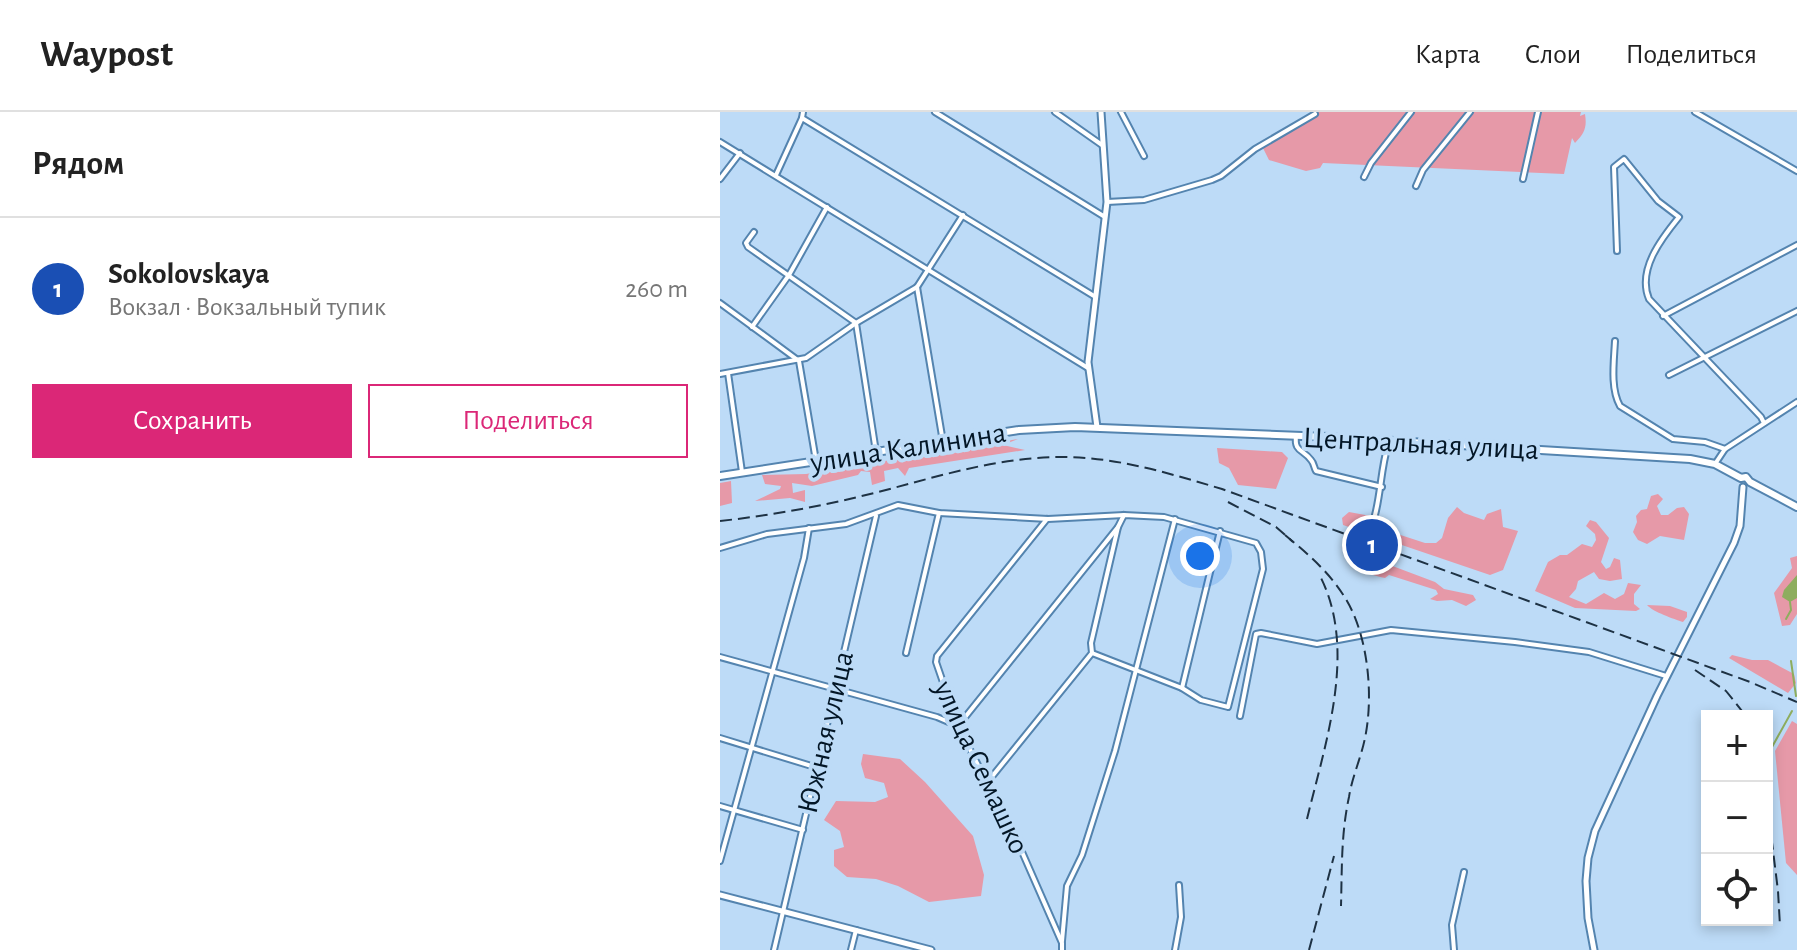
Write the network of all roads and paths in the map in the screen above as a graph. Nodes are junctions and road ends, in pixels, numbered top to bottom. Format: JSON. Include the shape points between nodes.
{"nodes":[{"id":1,"x":935,"y":112,"type":"edge"},
{"id":2,"x":1055,"y":112,"type":"edge"},
{"id":3,"x":1101,"y":112,"type":"edge"},
{"id":4,"x":1121,"y":112,"type":"edge"},
{"id":5,"x":1411,"y":112,"type":"edge"},
{"id":6,"x":1470,"y":112,"type":"edge"},
{"id":7,"x":1538,"y":112,"type":"edge"},
{"id":8,"x":1695,"y":112,"type":"edge"},
{"id":9,"x":1315,"y":114,"type":"dead end"},
{"id":10,"x":802,"y":115,"type":"edge"},
{"id":11,"x":720,"y":142,"type":"edge"},
{"id":12,"x":1104,"y":146,"type":"junction"},
{"id":13,"x":740,"y":153,"type":"junction"},
{"id":14,"x":1144,"y":156,"type":"dead end"},
{"id":15,"x":1797,"y":171,"type":"edge"},
{"id":16,"x":776,"y":175,"type":"junction"},
{"id":17,"x":1364,"y":177,"type":"dead end"},
{"id":18,"x":720,"y":179,"type":"edge"},
{"id":19,"x":1523,"y":179,"type":"dead end"},
{"id":20,"x":1416,"y":186,"type":"dead end"},
{"id":21,"x":1107,"y":202,"type":"junction"},
{"id":22,"x":828,"y":206,"type":"junction"},
{"id":23,"x":963,"y":215,"type":"junction"},
{"id":24,"x":1105,"y":217,"type":"junction"},
{"id":25,"x":754,"y":232,"type":"dead end"},
{"id":26,"x":1797,"y":245,"type":"edge"},
{"id":27,"x":1617,"y":251,"type":"dead end"},
{"id":28,"x":928,"y":270,"type":"junction"},
{"id":29,"x":789,"y":275,"type":"junction"},
{"id":30,"x":917,"y":287,"type":"junction"},
{"id":31,"x":1094,"y":296,"type":"junction"},
{"id":32,"x":720,"y":303,"type":"edge"},
{"id":33,"x":1797,"y":311,"type":"edge"},
{"id":34,"x":1663,"y":316,"type":"junction"},
{"id":35,"x":856,"y":323,"type":"junction"},
{"id":36,"x":752,"y":327,"type":"junction"},
{"id":37,"x":1615,"y":341,"type":"dead end"},
{"id":38,"x":1704,"y":356,"type":"junction"},
{"id":39,"x":799,"y":361,"type":"junction"},
{"id":40,"x":1088,"y":368,"type":"junction"},
{"id":41,"x":728,"y":373,"type":"junction"},
{"id":42,"x":720,"y":374,"type":"edge"},
{"id":43,"x":1669,"y":375,"type":"dead end"},
{"id":44,"x":1797,"y":402,"type":"edge"},
{"id":45,"x":1764,"y":423,"type":"junction"},
{"id":46,"x":1097,"y":427,"type":"junction"},
{"id":47,"x":1296,"y":436,"type":"junction"},
{"id":48,"x":943,"y":442,"type":"junction"},
{"id":49,"x":1388,"y":445,"type":"dead end"},
{"id":50,"x":1725,"y":449,"type":"junction"},
{"id":51,"x":876,"y":452,"type":"junction"},
{"id":52,"x":816,"y":461,"type":"junction"},
{"id":53,"x":1715,"y":464,"type":"junction"},
{"id":54,"x":742,"y":472,"type":"junction"},
{"id":55,"x":720,"y":476,"type":"edge"},
{"id":56,"x":1744,"y":482,"type":"junction"},
{"id":57,"x":1382,"y":487,"type":"junction"},
{"id":58,"x":1797,"y":507,"type":"edge"},
{"id":59,"x":939,"y":513,"type":"junction"},
{"id":60,"x":877,"y":515,"type":"junction"},
{"id":61,"x":1124,"y":515,"type":"junction"},
{"id":62,"x":1375,"y":515,"type":"dead end"},
{"id":63,"x":1048,"y":519,"type":"junction"},
{"id":64,"x":1175,"y":519,"type":"junction"},
{"id":65,"x":1118,"y":527,"type":"junction"},
{"id":66,"x":809,"y":528,"type":"junction"},
{"id":67,"x":1220,"y":531,"type":"junction"},
{"id":68,"x":720,"y":548,"type":"edge"},
{"id":69,"x":906,"y":653,"type":"dead end"},
{"id":70,"x":1092,"y":653,"type":"junction"},
{"id":71,"x":720,"y":657,"type":"edge"},
{"id":72,"x":772,"y":671,"type":"junction"},
{"id":73,"x":1136,"y":671,"type":"junction"},
{"id":74,"x":1666,"y":676,"type":"junction"},
{"id":75,"x":1182,"y":688,"type":"junction"},
{"id":76,"x":834,"y":689,"type":"junction"},
{"id":77,"x":1240,"y":716,"type":"dead end"},
{"id":78,"x":958,"y":726,"type":"junction"},
{"id":79,"x":720,"y":738,"type":"edge"},
{"id":80,"x":751,"y":747,"type":"junction"},
{"id":81,"x":818,"y":768,"type":"junction"},
{"id":82,"x":986,"y":784,"type":"junction"},
{"id":83,"x":720,"y":806,"type":"edge"},
{"id":84,"x":733,"y":810,"type":"junction"},
{"id":85,"x":803,"y":830,"type":"junction"},
{"id":86,"x":720,"y":861,"type":"edge"},
{"id":87,"x":1464,"y":872,"type":"dead end"},
{"id":88,"x":1179,"y":885,"type":"dead end"},
{"id":89,"x":720,"y":895,"type":"edge"},
{"id":90,"x":784,"y":913,"type":"junction"},
{"id":91,"x":856,"y":930,"type":"junction"},
{"id":92,"x":1062,"y":943,"type":"junction"},
{"id":93,"x":774,"y":950,"type":"edge"},
{"id":94,"x":851,"y":950,"type":"edge"},
{"id":95,"x":931,"y":950,"type":"edge"},
{"id":96,"x":1062,"y":950,"type":"edge"},
{"id":97,"x":1175,"y":950,"type":"edge"},
{"id":98,"x":1454,"y":950,"type":"edge"},
{"id":99,"x":1594,"y":950,"type":"edge"}],
"edges":[{"from":1,"to":24,"type":"street"},
{"from":2,"to":12,"type":"street"},
{"from":3,"to":12,"type":"street"},
{"from":4,"to":14,"type":"street"},
{"from":5,"to":17,"type":"street"},
{"from":6,"to":20,"type":"street"},
{"from":7,"to":19,"type":"street"},
{"from":8,"to":15,"type":"street"},
{"from":9,"to":21,"type":"street","via":[[1212,180],[1144,200]]},
{"from":10,"to":16,"type":"street"},
{"from":10,"to":23,"type":"street"},
{"from":11,"to":13,"type":"street"},
{"from":12,"to":21,"type":"street"},
{"from":13,"to":16,"type":"street"},
{"from":13,"to":18,"type":"street"},
{"from":16,"to":22,"type":"street"},
{"from":21,"to":24,"type":"street"},
{"from":22,"to":28,"type":"street"},
{"from":22,"to":29,"type":"street"},
{"from":23,"to":28,"type":"street"},
{"from":23,"to":31,"type":"street"},
{"from":24,"to":31,"type":"street"},
{"from":25,"to":29,"type":"street","via":[[748,247]]},
{"from":26,"to":34,"type":"street"},
{"from":27,"to":34,"type":"street","via":[[1614,167],[1624,159],[1658,201],[1679,217],[1655,251],[1644,287]]},
{"from":28,"to":30,"type":"street"},
{"from":28,"to":40,"type":"street"},
{"from":29,"to":35,"type":"street"},
{"from":29,"to":36,"type":"street"},
{"from":30,"to":35,"type":"street"},
{"from":30,"to":48,"type":"street"},
{"from":31,"to":40,"type":"street"},
{"from":32,"to":36,"type":"street"},
{"from":33,"to":38,"type":"street"},
{"from":34,"to":38,"type":"street"},
{"from":35,"to":39,"type":"street"},
{"from":35,"to":51,"type":"street"},
{"from":36,"to":39,"type":"street"},
{"from":37,"to":50,"type":"street","via":[[1614,384],[1620,406],[1673,439]]},
{"from":38,"to":43,"type":"street"},
{"from":38,"to":45,"type":"street"},
{"from":39,"to":41,"type":"street"},
{"from":39,"to":52,"type":"street"},
{"from":40,"to":46,"type":"street"},
{"from":41,"to":42,"type":"street"},
{"from":41,"to":54,"type":"street"},
{"from":44,"to":45,"type":"street"},
{"from":45,"to":50,"type":"street"},
{"from":46,"to":47,"type":"main road","name":"Центральная улица"},
{"from":46,"to":48,"type":"main road","name":"улица Калинина","via":[[1019,430]]},
{"from":47,"to":53,"type":"main road","name":"Центральная улица"},
{"from":47,"to":57,"type":"street","via":[[1294,445],[1316,471]]},
{"from":48,"to":51,"type":"main road","name":"улица Калинина"},
{"from":49,"to":57,"type":"street"},
{"from":50,"to":53,"type":"street"},
{"from":51,"to":52,"type":"main road","name":"улица Калинина"},
{"from":52,"to":54,"type":"main road","name":"улица Калинина"},
{"from":53,"to":56,"type":"main road","name":"Центральная улица"},
{"from":54,"to":55,"type":"main road","name":"улица Калинина"},
{"from":56,"to":58,"type":"main road","name":"Центральная улица"},
{"from":56,"to":74,"type":"street","via":[[1734,543]]},
{"from":57,"to":62,"type":"street"},
{"from":59,"to":60,"type":"street","via":[[898,505]]},
{"from":59,"to":63,"type":"street"},
{"from":59,"to":69,"type":"street"},
{"from":60,"to":66,"type":"street"},
{"from":60,"to":76,"type":"street","name":"Южная улица"},
{"from":61,"to":63,"type":"street"},
{"from":61,"to":64,"type":"street"},
{"from":61,"to":65,"type":"street"},
{"from":63,"to":78,"type":"street","name":"улица Семашко","via":[[937,656],[939,678]]},
{"from":64,"to":67,"type":"street"},
{"from":64,"to":73,"type":"street"},
{"from":65,"to":70,"type":"street"},
{"from":65,"to":78,"type":"street"},
{"from":66,"to":68,"type":"street"},
{"from":66,"to":72,"type":"street"},
{"from":67,"to":75,"type":"street"},
{"from":67,"to":75,"type":"street","via":[[1256,543],[1263,560],[1249,633],[1228,707]]},
{"from":70,"to":73,"type":"street"},
{"from":70,"to":82,"type":"street"},
{"from":71,"to":72,"type":"street"},
{"from":72,"to":76,"type":"street"},
{"from":72,"to":80,"type":"street"},
{"from":73,"to":75,"type":"street"},
{"from":73,"to":92,"type":"street","via":[[1101,798],[1067,886]]},
{"from":74,"to":77,"type":"street","via":[[1589,652],[1515,642],[1391,630],[1307,643],[1256,634]]},
{"from":74,"to":99,"type":"street","via":[[1595,831],[1586,900]]},
{"from":76,"to":78,"type":"street"},
{"from":76,"to":81,"type":"street","name":"Южная улица"},
{"from":78,"to":82,"type":"street","name":"улица Семашко"},
{"from":79,"to":80,"type":"street"},
{"from":80,"to":81,"type":"street"},
{"from":80,"to":84,"type":"street"},
{"from":81,"to":85,"type":"street","name":"Южная улица"},
{"from":82,"to":92,"type":"street","name":"улица Семашко"},
{"from":83,"to":84,"type":"street"},
{"from":84,"to":85,"type":"street"},
{"from":84,"to":86,"type":"street"},
{"from":85,"to":90,"type":"street","name":"Южная улица"},
{"from":87,"to":98,"type":"street","via":[[1452,925]]},
{"from":88,"to":97,"type":"street"},
{"from":89,"to":90,"type":"street"},
{"from":90,"to":91,"type":"street"},
{"from":90,"to":93,"type":"street","name":"Южная улица"},
{"from":91,"to":94,"type":"street"},
{"from":91,"to":95,"type":"street"},
{"from":92,"to":96,"type":"street","name":"улица Семашко"}]}
